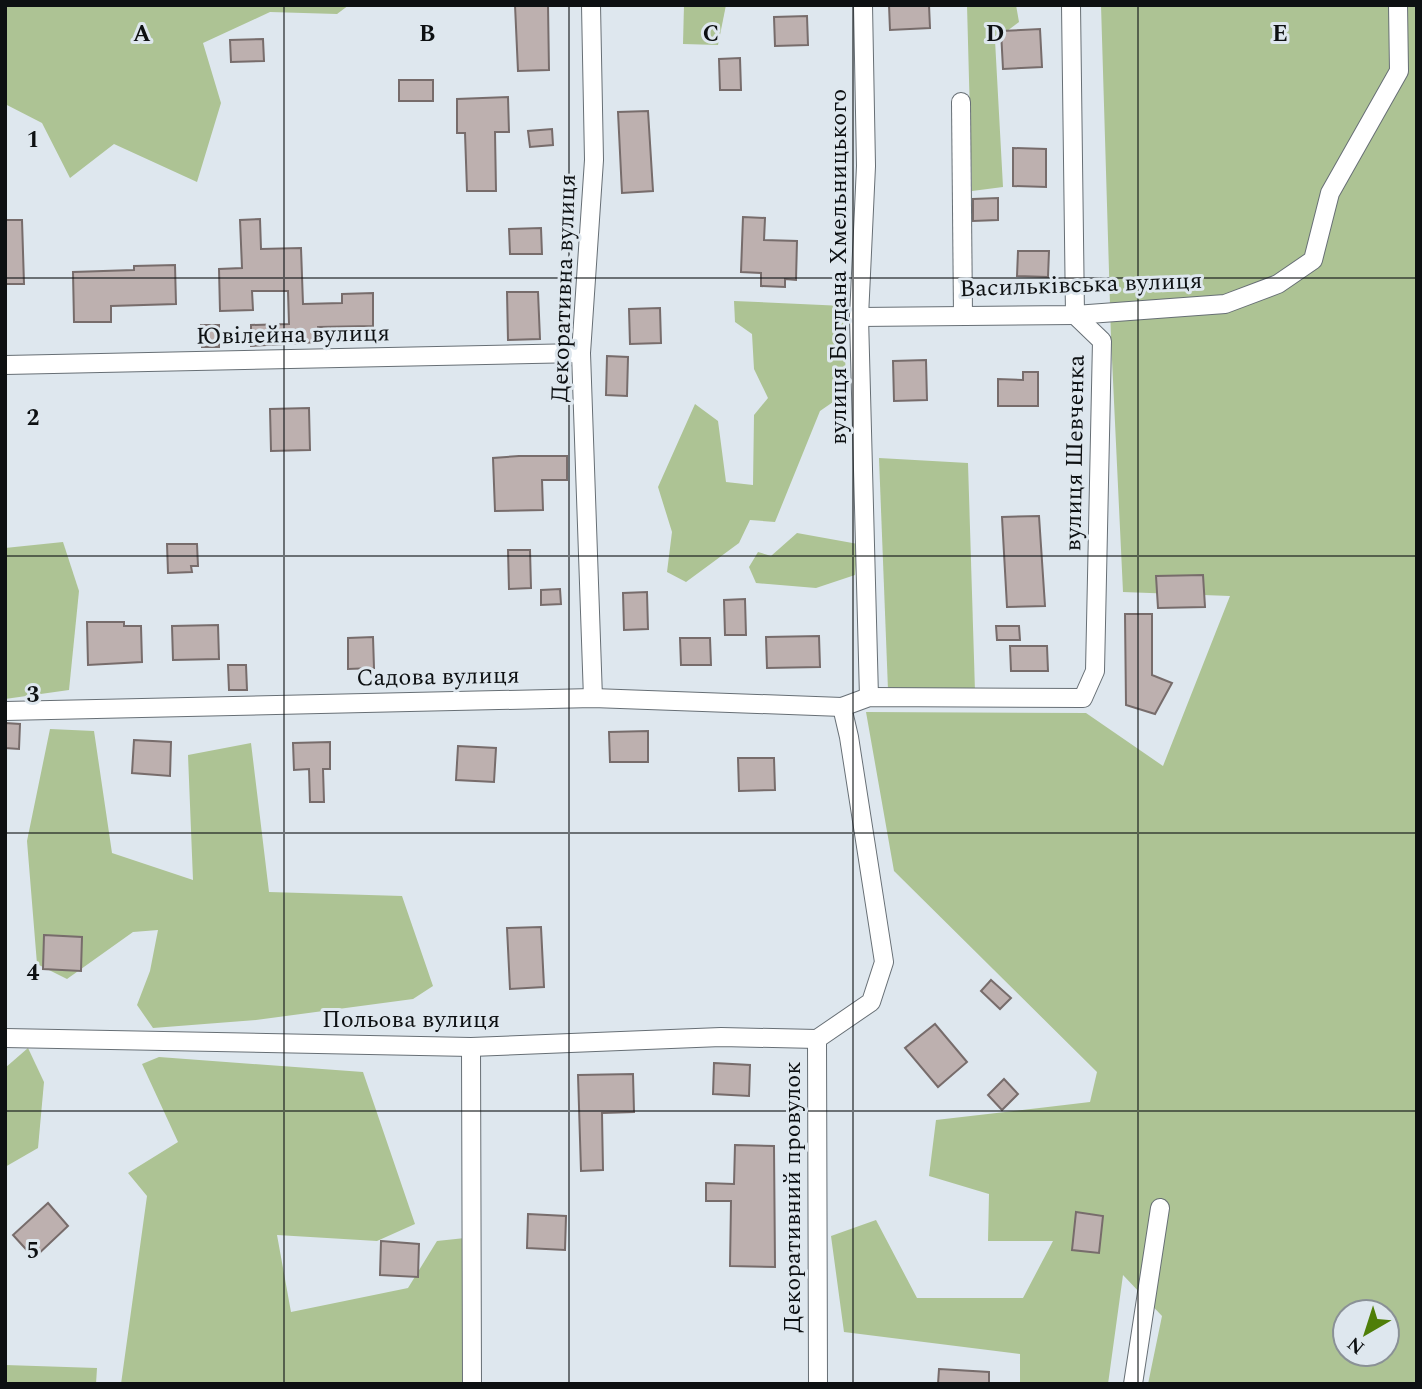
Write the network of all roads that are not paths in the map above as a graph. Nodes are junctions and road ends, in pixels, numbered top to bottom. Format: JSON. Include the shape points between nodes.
{"nodes":[{"id":1,"x":592,"y":5,"type":"edge"},
{"id":2,"x":863,"y":5,"type":"edge"},
{"id":3,"x":1071,"y":5,"type":"edge"},
{"id":4,"x":1398,"y":5,"type":"edge"},
{"id":5,"x":961,"y":102,"type":"dead end"},
{"id":6,"x":963,"y":315,"type":"junction"},
{"id":7,"x":1075,"y":315,"type":"junction"},
{"id":8,"x":859,"y":317,"type":"junction"},
{"id":9,"x":582,"y":354,"type":"junction"},
{"id":10,"x":5,"y":365,"type":"edge"},
{"id":11,"x":593,"y":698,"type":"junction"},
{"id":12,"x":869,"y":698,"type":"junction"},
{"id":13,"x":842,"y":707,"type":"junction"},
{"id":14,"x":5,"y":711,"type":"edge"},
{"id":15,"x":5,"y":1038,"type":"edge"},
{"id":16,"x":817,"y":1039,"type":"junction"},
{"id":17,"x":471,"y":1047,"type":"junction"},
{"id":18,"x":1160,"y":1208,"type":"dead end"},
{"id":19,"x":472,"y":1384,"type":"edge"},
{"id":20,"x":818,"y":1384,"type":"edge"},
{"id":21,"x":1133,"y":1384,"type":"edge"}],
"edges":[{"from":1,"to":9,"type":"street","name":"Декоративна вулиця","via":[[594,160]]},
{"from":2,"to":8,"type":"street","name":"вулиця Богдана Хмельницького","via":[[866,166]]},
{"from":3,"to":7,"type":"street"},
{"from":4,"to":7,"type":"street","name":"Васильківська вулиця","via":[[1399,71],[1330,193],[1313,260],[1278,284],[1225,304]]},
{"from":5,"to":6,"type":"street"},
{"from":6,"to":7,"type":"street","name":"Васильківська вулиця"},
{"from":6,"to":8,"type":"street","name":"Васильківська вулиця"},
{"from":7,"to":12,"type":"street","name":"вулиця Шевченка","via":[[1102,341],[1095,671],[1083,698]]},
{"from":8,"to":12,"type":"street","name":"вулиця Богдана Хмельницького"},
{"from":9,"to":10,"type":"street","name":"Ювілейна вулиця"},
{"from":9,"to":11,"type":"street","name":"Декоративна вулиця"},
{"from":11,"to":13,"type":"street","name":"Садова вулиця"},
{"from":11,"to":14,"type":"street","name":"Садова вулиця"},
{"from":12,"to":13,"type":"street","name":"Садова вулиця"},
{"from":13,"to":16,"type":"street","name":"Декоративний провулок","via":[[884,962],[871,1002]]},
{"from":15,"to":17,"type":"street","name":"Польова вулиця"},
{"from":16,"to":17,"type":"street","name":"Польова вулиця","via":[[721,1037]]},
{"from":16,"to":20,"type":"street","name":"Декоративний провулок"},
{"from":17,"to":19,"type":"street"},
{"from":18,"to":21,"type":"street"}]}
